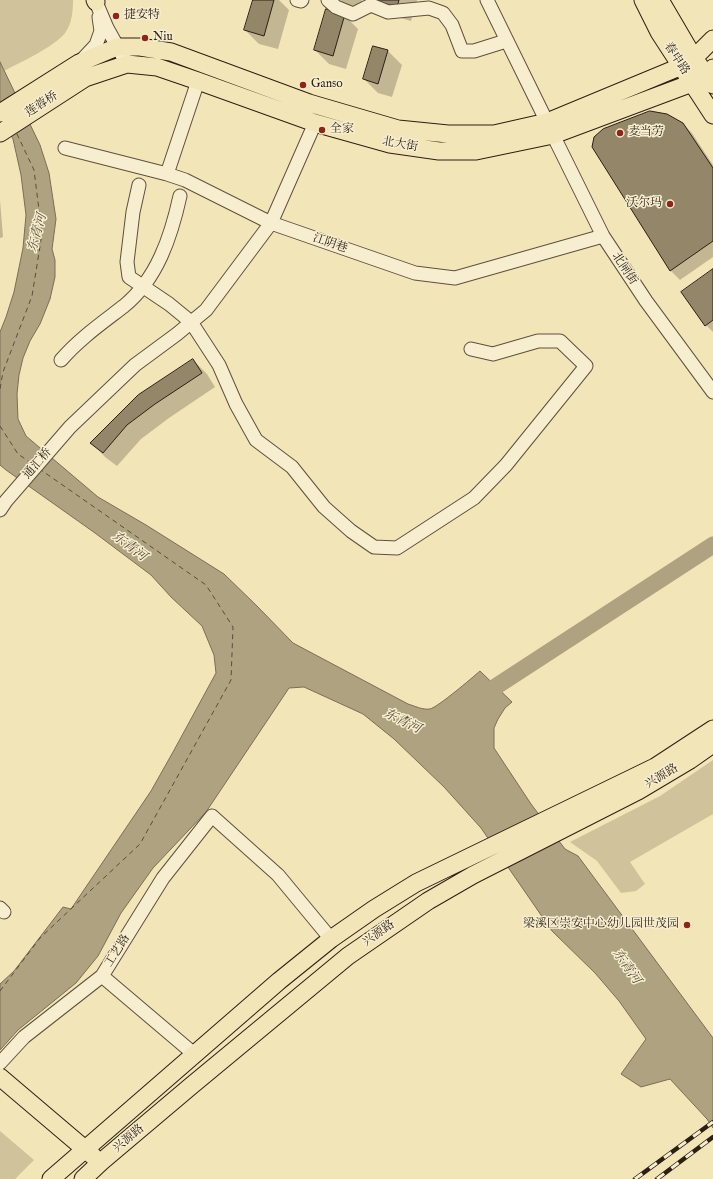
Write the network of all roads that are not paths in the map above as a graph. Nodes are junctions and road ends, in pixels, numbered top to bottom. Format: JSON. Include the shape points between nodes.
{"nodes":[{"id":1,"x":298,"y":0,"type":"edge"},
{"id":2,"x":302,"y":0,"type":"edge"},
{"id":3,"x":328,"y":0,"type":"edge"},
{"id":4,"x":487,"y":0,"type":"edge"},
{"id":5,"x":643,"y":0,"type":"edge"},
{"id":6,"x":660,"y":0,"type":"edge"},
{"id":7,"x":96,"y":1,"type":"edge"},
{"id":8,"x":713,"y":39,"type":"edge"},
{"id":9,"x":506,"y":41,"type":"junction"},
{"id":10,"x":117,"y":47,"type":"junction"},
{"id":11,"x":688,"y":62,"type":"junction"},
{"id":12,"x":127,"y":64,"type":"junction"},
{"id":13,"x":82,"y":70,"type":"junction"},
{"id":14,"x":706,"y":78,"type":"edge"},
{"id":15,"x":198,"y":81,"type":"junction"},
{"id":16,"x":0,"y":113,"type":"edge"},
{"id":17,"x":713,"y":115,"type":"edge"},
{"id":18,"x":315,"y":123,"type":"junction"},
{"id":19,"x":550,"y":128,"type":"junction"},
{"id":20,"x":0,"y":133,"type":"edge"},
{"id":21,"x":65,"y":148,"type":"dead end"},
{"id":22,"x":167,"y":174,"type":"junction"},
{"id":23,"x":139,"y":185,"type":"dead end"},
{"id":24,"x":180,"y":196,"type":"dead end"},
{"id":25,"x":271,"y":223,"type":"junction"},
{"id":26,"x":603,"y":236,"type":"junction"},
{"id":27,"x":143,"y":287,"type":"junction"},
{"id":28,"x":191,"y":322,"type":"junction"},
{"id":29,"x":471,"y":349,"type":"dead end"},
{"id":30,"x":61,"y":360,"type":"dead end"},
{"id":31,"x":713,"y":392,"type":"edge"},
{"id":32,"x":3,"y":506,"type":"edge"},
{"id":33,"x":713,"y":729,"type":"edge"},
{"id":34,"x":713,"y":744,"type":"edge"},
{"id":35,"x":570,"y":817,"type":"junction"},
{"id":36,"x":331,"y":939,"type":"junction"},
{"id":37,"x":102,"y":976,"type":"junction"},
{"id":38,"x":194,"y":1054,"type":"junction"},
{"id":39,"x":0,"y":1063,"type":"edge"},
{"id":40,"x":0,"y":1077,"type":"edge"},
{"id":41,"x":85,"y":1149,"type":"junction"},
{"id":42,"x":101,"y":1162,"type":"junction"},
{"id":43,"x":51,"y":1179,"type":"edge"},
{"id":44,"x":83,"y":1179,"type":"edge"}],
"edges":[{"from":1,"to":2,"type":"street"},
{"from":3,"to":9,"type":"street","via":[[336,7],[353,14],[371,6],[388,12],[429,8],[443,13],[452,25],[462,51],[474,51]]},
{"from":4,"to":9,"type":"street","name":"北闸街"},
{"from":5,"to":11,"type":"main road","name":"春申路","via":[[659,32]]},
{"from":6,"to":11,"type":"main road","name":"春申路"},
{"from":7,"to":10,"type":"street"},
{"from":7,"to":13,"type":"street","via":[[101,31]]},
{"from":8,"to":11,"type":"main road"},
{"from":9,"to":19,"type":"street","name":"北闸街"},
{"from":10,"to":12,"type":"street"},
{"from":10,"to":13,"type":"main road","name":"北大街"},
{"from":10,"to":19,"type":"main road","name":"北大街","via":[[140,47],[171,52],[309,103],[398,129],[448,134],[494,134]]},
{"from":11,"to":14,"type":"main road","name":"春申路"},
{"from":11,"to":19,"type":"main road","name":"北大街"},
{"from":12,"to":13,"type":"main road","name":"北大街"},
{"from":12,"to":15,"type":"main road","name":"北大街","via":[[157,67]]},
{"from":13,"to":16,"type":"main road","name":"莲蓉桥"},
{"from":13,"to":20,"type":"main road","name":"莲蓉桥"},
{"from":14,"to":17,"type":"main road","name":"春申路"},
{"from":14,"to":19,"type":"main road","name":"北大街"},
{"from":15,"to":18,"type":"main road","name":"北大街"},
{"from":15,"to":22,"type":"street"},
{"from":18,"to":19,"type":"main road","name":"北大街","via":[[390,144],[439,151],[476,151]]},
{"from":18,"to":25,"type":"street","name":"通汇桥"},
{"from":19,"to":26,"type":"street","name":"北闸街"},
{"from":21,"to":22,"type":"street","name":"江阴巷"},
{"from":22,"to":25,"type":"street","name":"江阴巷","via":[[185,180]]},
{"from":23,"to":27,"type":"street","via":[[127,262],[129,277]]},
{"from":24,"to":27,"type":"street","via":[[161,258]]},
{"from":25,"to":26,"type":"street","name":"江阴巷","via":[[415,272],[455,278]]},
{"from":25,"to":28,"type":"street","name":"通汇桥","via":[[206,310]]},
{"from":26,"to":31,"type":"street","name":"北闸街","via":[[646,301]]},
{"from":27,"to":28,"type":"street"},
{"from":27,"to":30,"type":"street","via":[[125,305],[71,348]]},
{"from":28,"to":29,"type":"street","via":[[219,365],[236,404],[256,440],[292,467],[324,507],[374,547],[397,548],[474,498],[506,465],[586,366],[560,341],[538,341],[493,354]]},
{"from":28,"to":32,"type":"street","name":"通汇桥","via":[[135,365],[70,427]]},
{"from":33,"to":35,"type":"main road","name":"兴源路"},
{"from":34,"to":35,"type":"main road","name":"兴源路","via":[[638,791]]},
{"from":35,"to":36,"type":"main road","name":"兴源路","via":[[416,883],[374,908]]},
{"from":35,"to":42,"type":"main road","name":"兴源路","via":[[428,900],[348,956]]},
{"from":36,"to":37,"type":"street","name":"工艺路","via":[[278,875],[212,816],[163,878]]},
{"from":36,"to":38,"type":"main road","name":"兴源路"},
{"from":37,"to":38,"type":"street"},
{"from":37,"to":39,"type":"street","name":"工艺路","via":[[24,1037]]},
{"from":38,"to":41,"type":"main road","name":"兴源路"},
{"from":40,"to":41,"type":"main road"},
{"from":41,"to":42,"type":"main road"},
{"from":41,"to":43,"type":"main road","name":"兴源路"},
{"from":42,"to":44,"type":"main road","name":"兴源路"}]}
